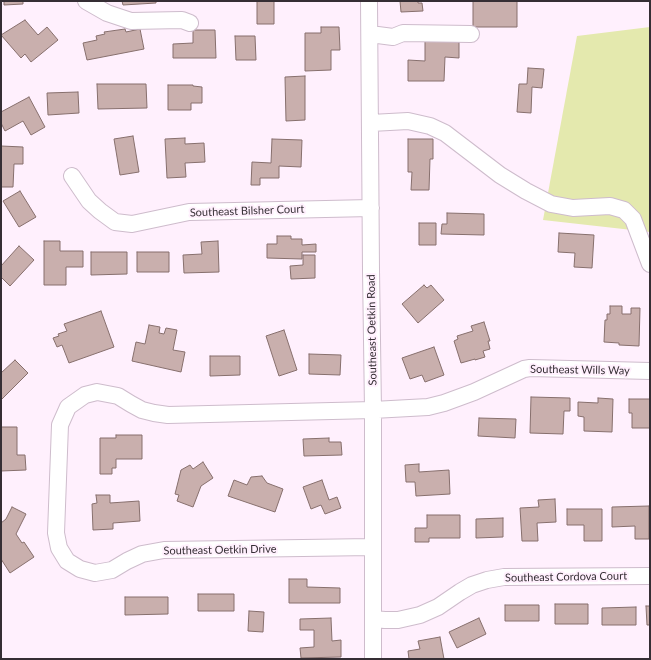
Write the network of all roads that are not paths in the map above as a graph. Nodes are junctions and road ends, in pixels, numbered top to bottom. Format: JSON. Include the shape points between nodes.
{"nodes":[{"id":1,"x":86,"y":1,"type":"edge"},
{"id":2,"x":370,"y":1,"type":"edge"},
{"id":3,"x":190,"y":23,"type":"dead end"},
{"id":4,"x":370,"y":34,"type":"junction"},
{"id":5,"x":471,"y":34,"type":"dead end"},
{"id":6,"x":370,"y":123,"type":"junction"},
{"id":7,"x":72,"y":176,"type":"dead end"},
{"id":8,"x":371,"y":208,"type":"junction"},
{"id":9,"x":650,"y":264,"type":"edge"},
{"id":10,"x":650,"y":371,"type":"edge"},
{"id":11,"x":373,"y":410,"type":"junction"},
{"id":12,"x":372,"y":547,"type":"junction"},
{"id":13,"x":650,"y":576,"type":"edge"},
{"id":14,"x":373,"y":619,"type":"junction"},
{"id":15,"x":373,"y":659,"type":"edge"}],
"edges":[{"from":1,"to":3,"type":"street","via":[[131,21],[182,20]]},
{"from":2,"to":4,"type":"street","name":"Southeast Oetkin Road"},
{"from":4,"to":5,"type":"street","via":[[393,37],[403,33]]},
{"from":4,"to":6,"type":"street","name":"Southeast Oetkin Road"},
{"from":6,"to":8,"type":"street","name":"Southeast Oetkin Road"},
{"from":6,"to":9,"type":"street","via":[[408,122],[430,126],[445,133],[500,176],[552,204],[573,208],[610,206],[624,210],[633,219]]},
{"from":7,"to":8,"type":"street","name":"Southeast Bilsher Court","via":[[89,201],[100,211],[115,222],[132,224],[189,212]]},
{"from":8,"to":11,"type":"street","name":"Southeast Oetkin Road"},
{"from":10,"to":11,"type":"street","name":"Southeast Wills Way","via":[[530,368],[444,403],[428,407]]},
{"from":11,"to":12,"type":"street","name":"Southeast Oetkin Road"},
{"from":11,"to":12,"type":"street","name":"Southeast Oetkin Drive","via":[[168,415],[142,410],[118,396],[97,392],[85,395],[68,407],[60,425],[56,533],[59,548],[67,561],[80,570],[95,573],[112,570],[142,554],[164,550]]},
{"from":12,"to":14,"type":"street","name":"Southeast Oetkin Road"},
{"from":13,"to":14,"type":"street","name":"Southeast Cordova Court","via":[[504,577],[472,585],[438,607],[420,615],[398,620]]},
{"from":14,"to":15,"type":"street","name":"Southeast Oetkin Road"}]}
